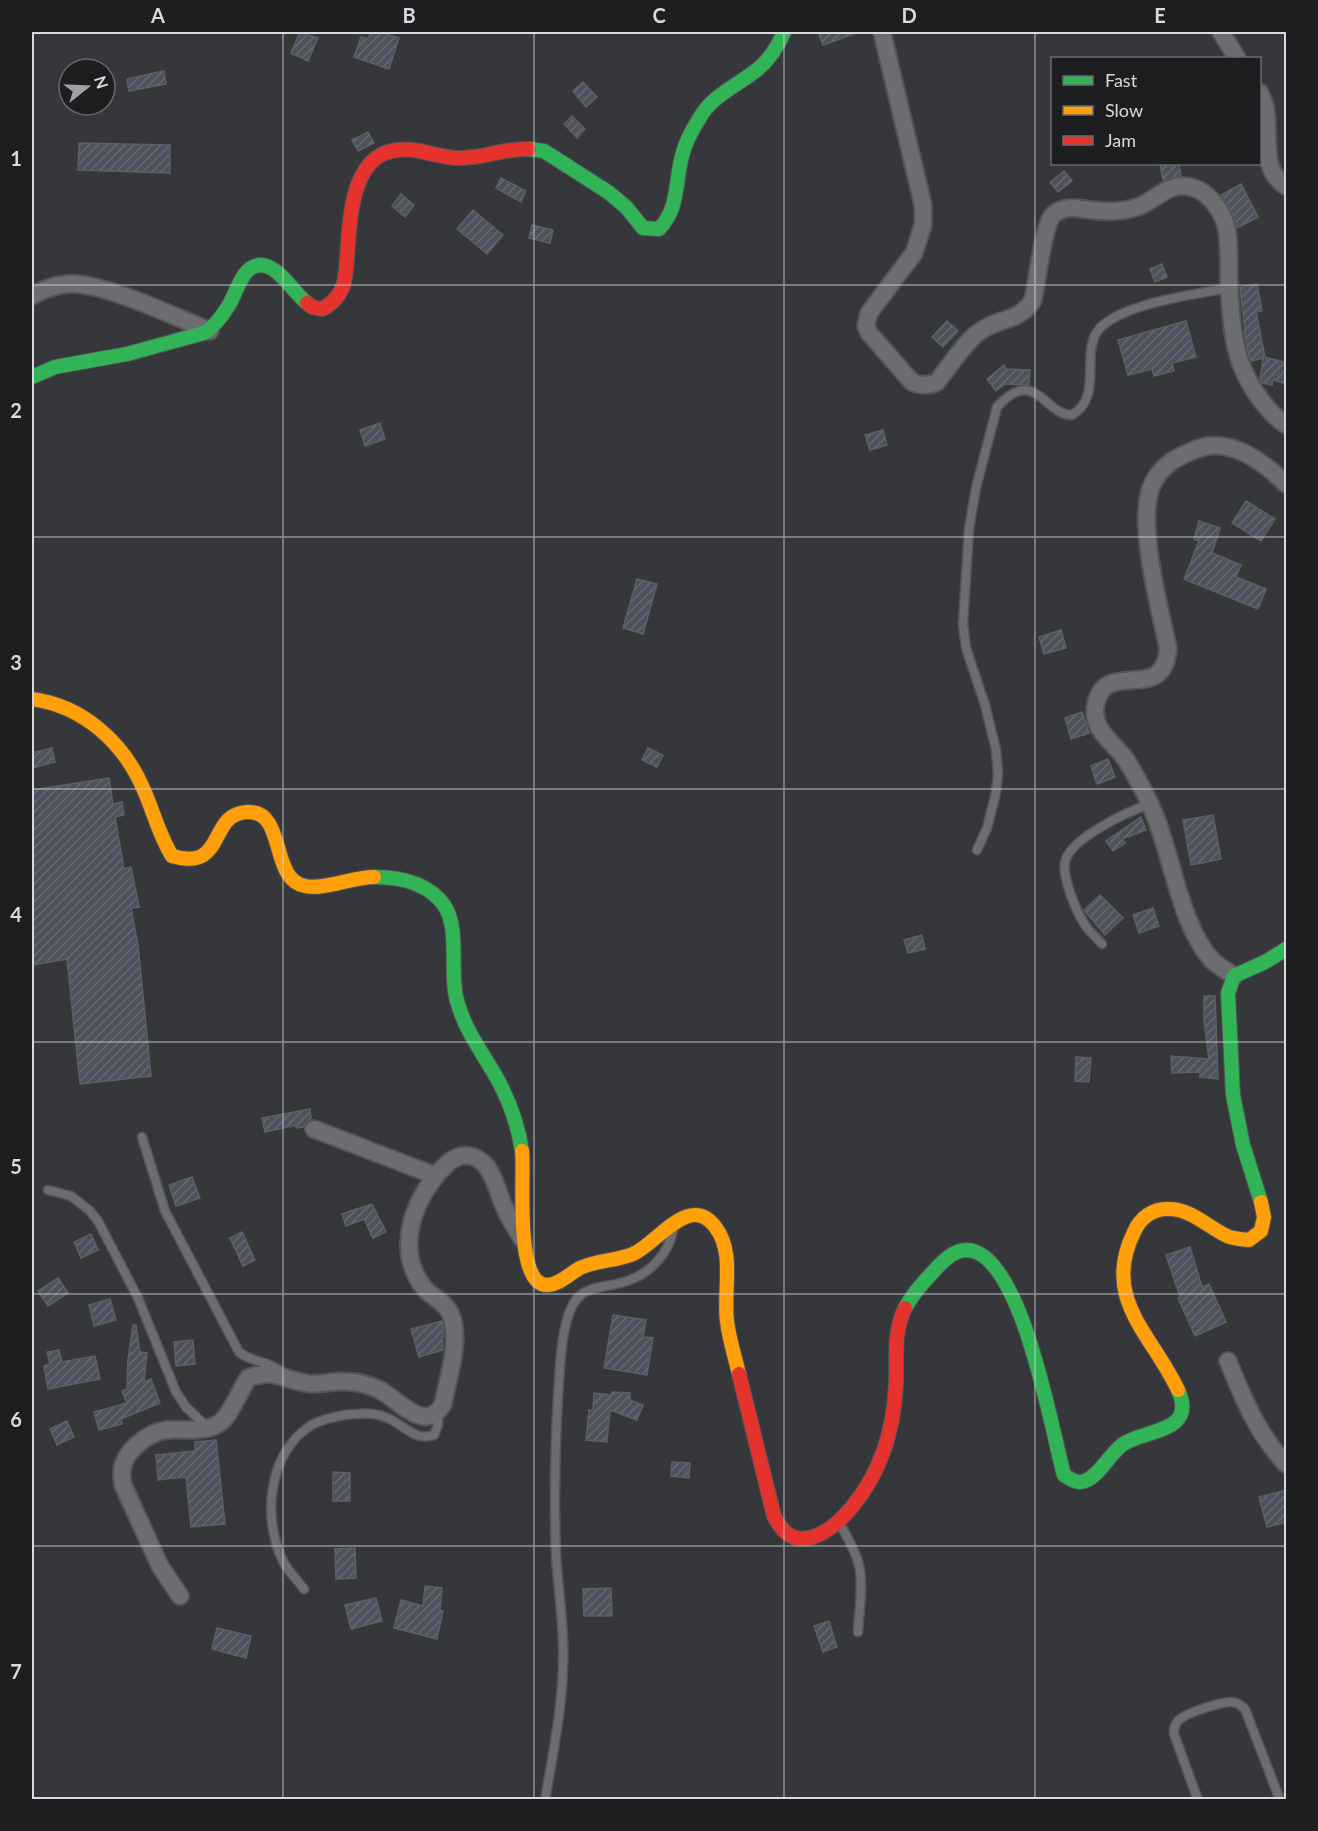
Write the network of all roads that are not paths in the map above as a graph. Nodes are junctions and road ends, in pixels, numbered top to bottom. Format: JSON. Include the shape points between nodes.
{"nodes":[{"id":1,"x":784,"y":32,"type":"edge"},
{"id":2,"x":882,"y":32,"type":"edge"},
{"id":3,"x":1221,"y":32,"type":"edge"},
{"id":4,"x":1236,"y":57,"type":"edge"},
{"id":5,"x":1261,"y":95,"type":"edge"},
{"id":6,"x":1287,"y":186,"type":"edge"},
{"id":7,"x":1229,"y":288,"type":"junction"},
{"id":8,"x":32,"y":296,"type":"edge"},
{"id":9,"x":210,"y":330,"type":"junction"},
{"id":10,"x":32,"y":377,"type":"edge"},
{"id":11,"x":1287,"y":425,"type":"edge"},
{"id":12,"x":1287,"y":484,"type":"edge"},
{"id":13,"x":32,"y":699,"type":"edge"},
{"id":14,"x":1150,"y":804,"type":"junction"},
{"id":15,"x":977,"y":850,"type":"dead end"},
{"id":16,"x":1102,"y":944,"type":"dead end"},
{"id":17,"x":1287,"y":949,"type":"edge"},
{"id":18,"x":1234,"y":976,"type":"junction"},
{"id":19,"x":314,"y":1129,"type":"dead end"},
{"id":20,"x":142,"y":1137,"type":"dead end"},
{"id":21,"x":436,"y":1176,"type":"junction"},
{"id":22,"x":48,"y":1190,"type":"dead end"},
{"id":23,"x":674,"y":1224,"type":"junction"},
{"id":24,"x":524,"y":1241,"type":"junction"},
{"id":25,"x":1227,"y":1361,"type":"dead end"},
{"id":26,"x":288,"y":1378,"type":"junction"},
{"id":27,"x":438,"y":1412,"type":"junction"},
{"id":28,"x":208,"y":1428,"type":"junction"},
{"id":29,"x":1287,"y":1464,"type":"edge"},
{"id":30,"x":839,"y":1522,"type":"junction"},
{"id":31,"x":304,"y":1588,"type":"dead end"},
{"id":32,"x":180,"y":1596,"type":"dead end"},
{"id":33,"x":858,"y":1632,"type":"dead end"},
{"id":34,"x":545,"y":1800,"type":"edge"},
{"id":35,"x":1198,"y":1800,"type":"edge"},
{"id":36,"x":1280,"y":1800,"type":"edge"}],
"edges":[{"from":1,"to":9,"type":"street","via":[[758,69],[722,91],[700,115],[682,158],[672,214],[659,229],[643,228],[608,192],[532,147],[449,158],[399,149],[374,158],[361,177],[339,297],[331,304],[313,308],[274,270],[260,265],[243,274],[231,303]]},
{"from":2,"to":7,"type":"street","via":[[922,205],[923,225],[914,253],[869,313],[866,326],[912,382],[929,386],[937,382],[975,334],[1028,309],[1047,227],[1061,209],[1120,211],[1140,206],[1180,185],[1205,193],[1225,221]]},
{"from":3,"to":4,"type":"street"},
{"from":5,"to":6,"type":"street","via":[[1268,154],[1276,178]]},
{"from":7,"to":11,"type":"street","via":[[1240,363],[1263,401]]},
{"from":7,"to":15,"type":"lane","via":[[1149,303],[1102,326],[1092,350],[1088,396],[1084,406],[1072,415],[1064,415],[1040,395],[1030,392],[1006,397],[997,407],[969,529],[963,624],[966,648],[996,750],[998,774],[987,828]]},
{"from":8,"to":9,"type":"street","via":[[55,286],[80,284]]},
{"from":9,"to":10,"type":"street","via":[[138,353],[54,366]]},
{"from":12,"to":14,"type":"street","via":[[1250,456],[1227,446],[1204,446],[1173,460],[1153,482],[1147,507],[1149,556],[1168,660],[1150,679],[1122,679],[1106,686],[1095,706],[1102,735],[1125,758]]},
{"from":13,"to":24,"type":"street","via":[[78,714],[107,733],[139,777],[172,856],[188,861],[200,859],[233,815],[253,812],[270,824],[287,874],[298,883],[314,886],[352,878],[387,877],[424,887],[436,895],[451,919],[453,987],[459,1010],[504,1093],[520,1138]]},
{"from":14,"to":16,"type":"lane","via":[[1121,815],[1096,831],[1071,851],[1065,863],[1075,906],[1084,924]]},
{"from":14,"to":18,"type":"street","via":[[1194,932],[1212,959]]},
{"from":17,"to":18,"type":"street"},
{"from":18,"to":30,"type":"street","via":[[1228,993],[1233,1095],[1243,1146],[1261,1200],[1261,1231],[1249,1240],[1234,1239],[1175,1209],[1159,1209],[1146,1215],[1137,1227],[1125,1245],[1121,1266],[1125,1299],[1177,1387],[1183,1401],[1181,1413],[1160,1432],[1131,1440],[1119,1448],[1085,1482],[1074,1483],[1064,1475],[1050,1412],[1012,1296],[989,1261],[974,1252],[960,1251],[946,1258],[909,1299],[896,1340],[894,1409],[887,1446],[862,1498]]},
{"from":19,"to":21,"type":"street"},
{"from":20,"to":26,"type":"lane","via":[[165,1211],[239,1352],[275,1367]]},
{"from":21,"to":24,"type":"street","via":[[455,1158],[468,1154],[477,1158],[487,1167],[512,1224]]},
{"from":21,"to":27,"type":"street","via":[[416,1205],[409,1252],[426,1290],[450,1312],[454,1328],[454,1347]]},
{"from":22,"to":28,"type":"lane","via":[[71,1196],[99,1221],[138,1298],[176,1392]]},
{"from":23,"to":24,"type":"street","via":[[630,1256],[590,1264],[549,1285],[541,1284],[531,1273]]},
{"from":23,"to":30,"type":"street","via":[[691,1215],[701,1216],[711,1221],[723,1244],[726,1324],[778,1524],[787,1536],[802,1540],[828,1531]]},
{"from":23,"to":34,"type":"lane","via":[[664,1254],[652,1267],[632,1279],[592,1287],[571,1306],[567,1320],[561,1349],[555,1446],[562,1683]]},
{"from":25,"to":29,"type":"street","via":[[1255,1421]]},
{"from":26,"to":27,"type":"street","via":[[306,1383],[361,1383],[391,1396],[420,1416]]},
{"from":26,"to":28,"type":"street","via":[[261,1373],[248,1378],[229,1413]]},
{"from":27,"to":31,"type":"lane","via":[[434,1435],[414,1435],[385,1417],[356,1414],[311,1425],[285,1452],[272,1491],[275,1538],[284,1564]]},
{"from":28,"to":32,"type":"street","via":[[153,1434],[133,1449],[122,1472],[123,1485],[142,1530]]},
{"from":30,"to":33,"type":"lane","via":[[860,1570]]},
{"from":35,"to":36,"type":"lane","via":[[1174,1727],[1180,1719],[1228,1702],[1245,1709]]}]}
